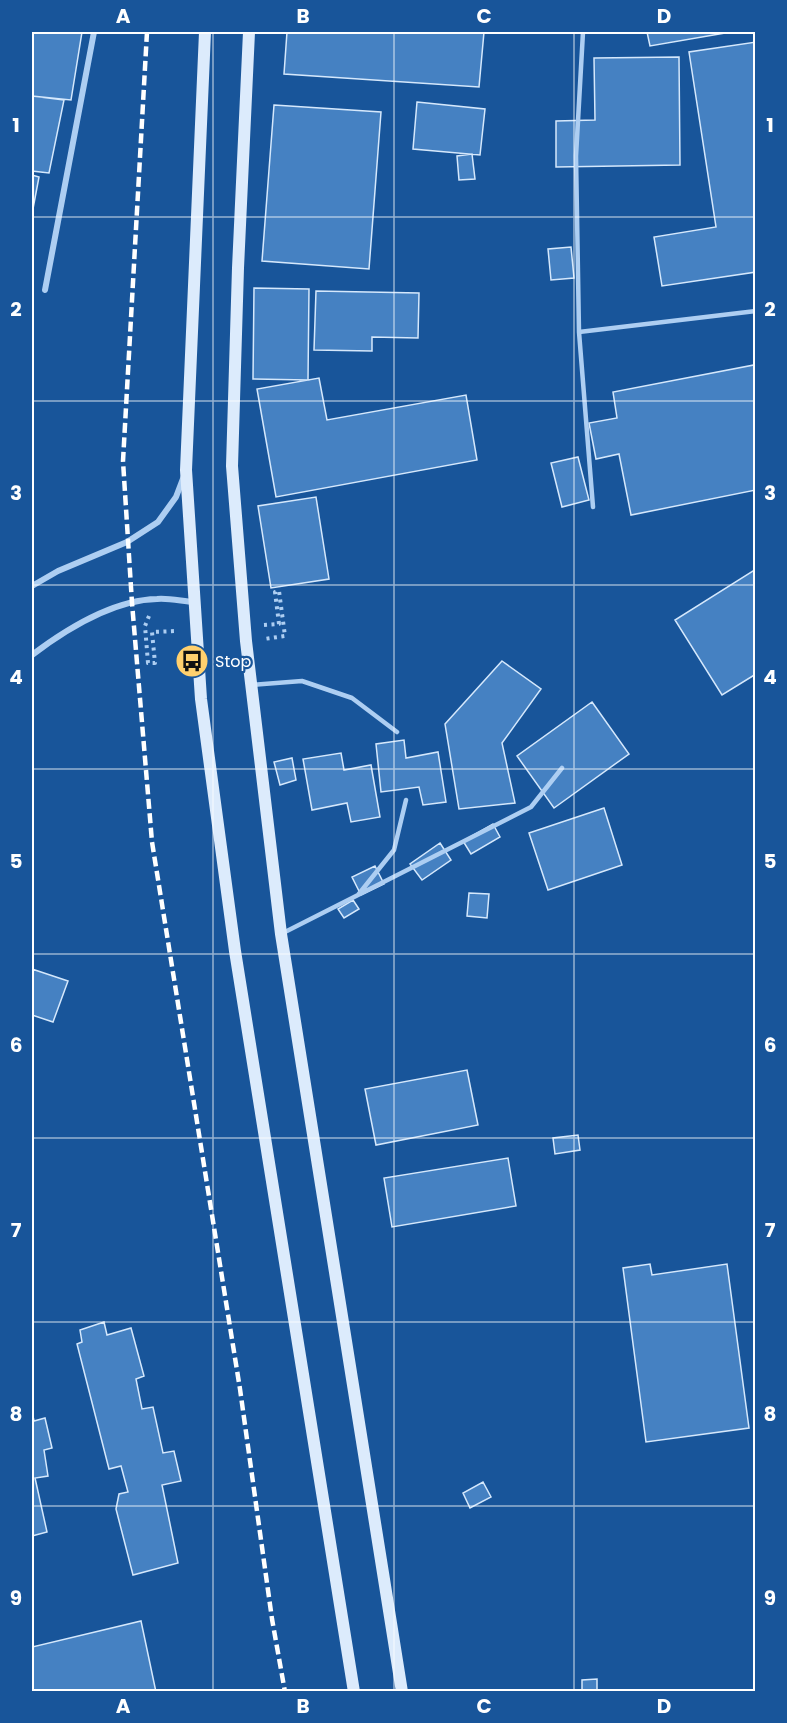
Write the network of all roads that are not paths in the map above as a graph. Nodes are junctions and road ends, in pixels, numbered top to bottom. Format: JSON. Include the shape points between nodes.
{"nodes":[{"id":1,"x":94,"y":32,"type":"edge"},
{"id":2,"x":205,"y":32,"type":"edge"},
{"id":3,"x":249,"y":32,"type":"edge"},
{"id":4,"x":583,"y":32,"type":"edge"},
{"id":5,"x":45,"y":290,"type":"dead end"},
{"id":6,"x":756,"y":312,"type":"edge"},
{"id":7,"x":579,"y":332,"type":"junction"},
{"id":8,"x":186,"y":470,"type":"junction"},
{"id":9,"x":594,"y":507,"type":"dead end"},
{"id":10,"x":32,"y":586,"type":"edge"},
{"id":11,"x":194,"y":602,"type":"junction"},
{"id":12,"x":32,"y":655,"type":"edge"},
{"id":13,"x":251,"y":685,"type":"junction"},
{"id":14,"x":397,"y":732,"type":"dead end"},
{"id":15,"x":562,"y":768,"type":"dead end"},
{"id":16,"x":406,"y":800,"type":"dead end"},
{"id":17,"x":358,"y":895,"type":"junction"},
{"id":18,"x":281,"y":934,"type":"junction"},
{"id":19,"x":354,"y":1692,"type":"edge"},
{"id":20,"x":402,"y":1692,"type":"edge"}],
"edges":[{"from":1,"to":5,"type":"street"},
{"from":2,"to":8,"type":"main road"},
{"from":3,"to":13,"type":"main road","via":[[232,466]]},
{"from":4,"to":7,"type":"lane","via":[[576,156]]},
{"from":6,"to":7,"type":"lane"},
{"from":7,"to":9,"type":"lane"},
{"from":8,"to":10,"type":"street","via":[[176,497],[158,522],[127,542]]},
{"from":8,"to":11,"type":"main road"},
{"from":11,"to":12,"type":"street","via":[[156,599],[132,603],[89,619]]},
{"from":11,"to":19,"type":"main road","via":[[201,699],[235,951]]},
{"from":13,"to":14,"type":"lane","via":[[302,681],[352,698]]},
{"from":13,"to":18,"type":"main road"},
{"from":15,"to":17,"type":"lane","via":[[531,807]]},
{"from":16,"to":17,"type":"lane","via":[[394,850]]},
{"from":17,"to":18,"type":"lane"},
{"from":18,"to":20,"type":"main road"}]}
